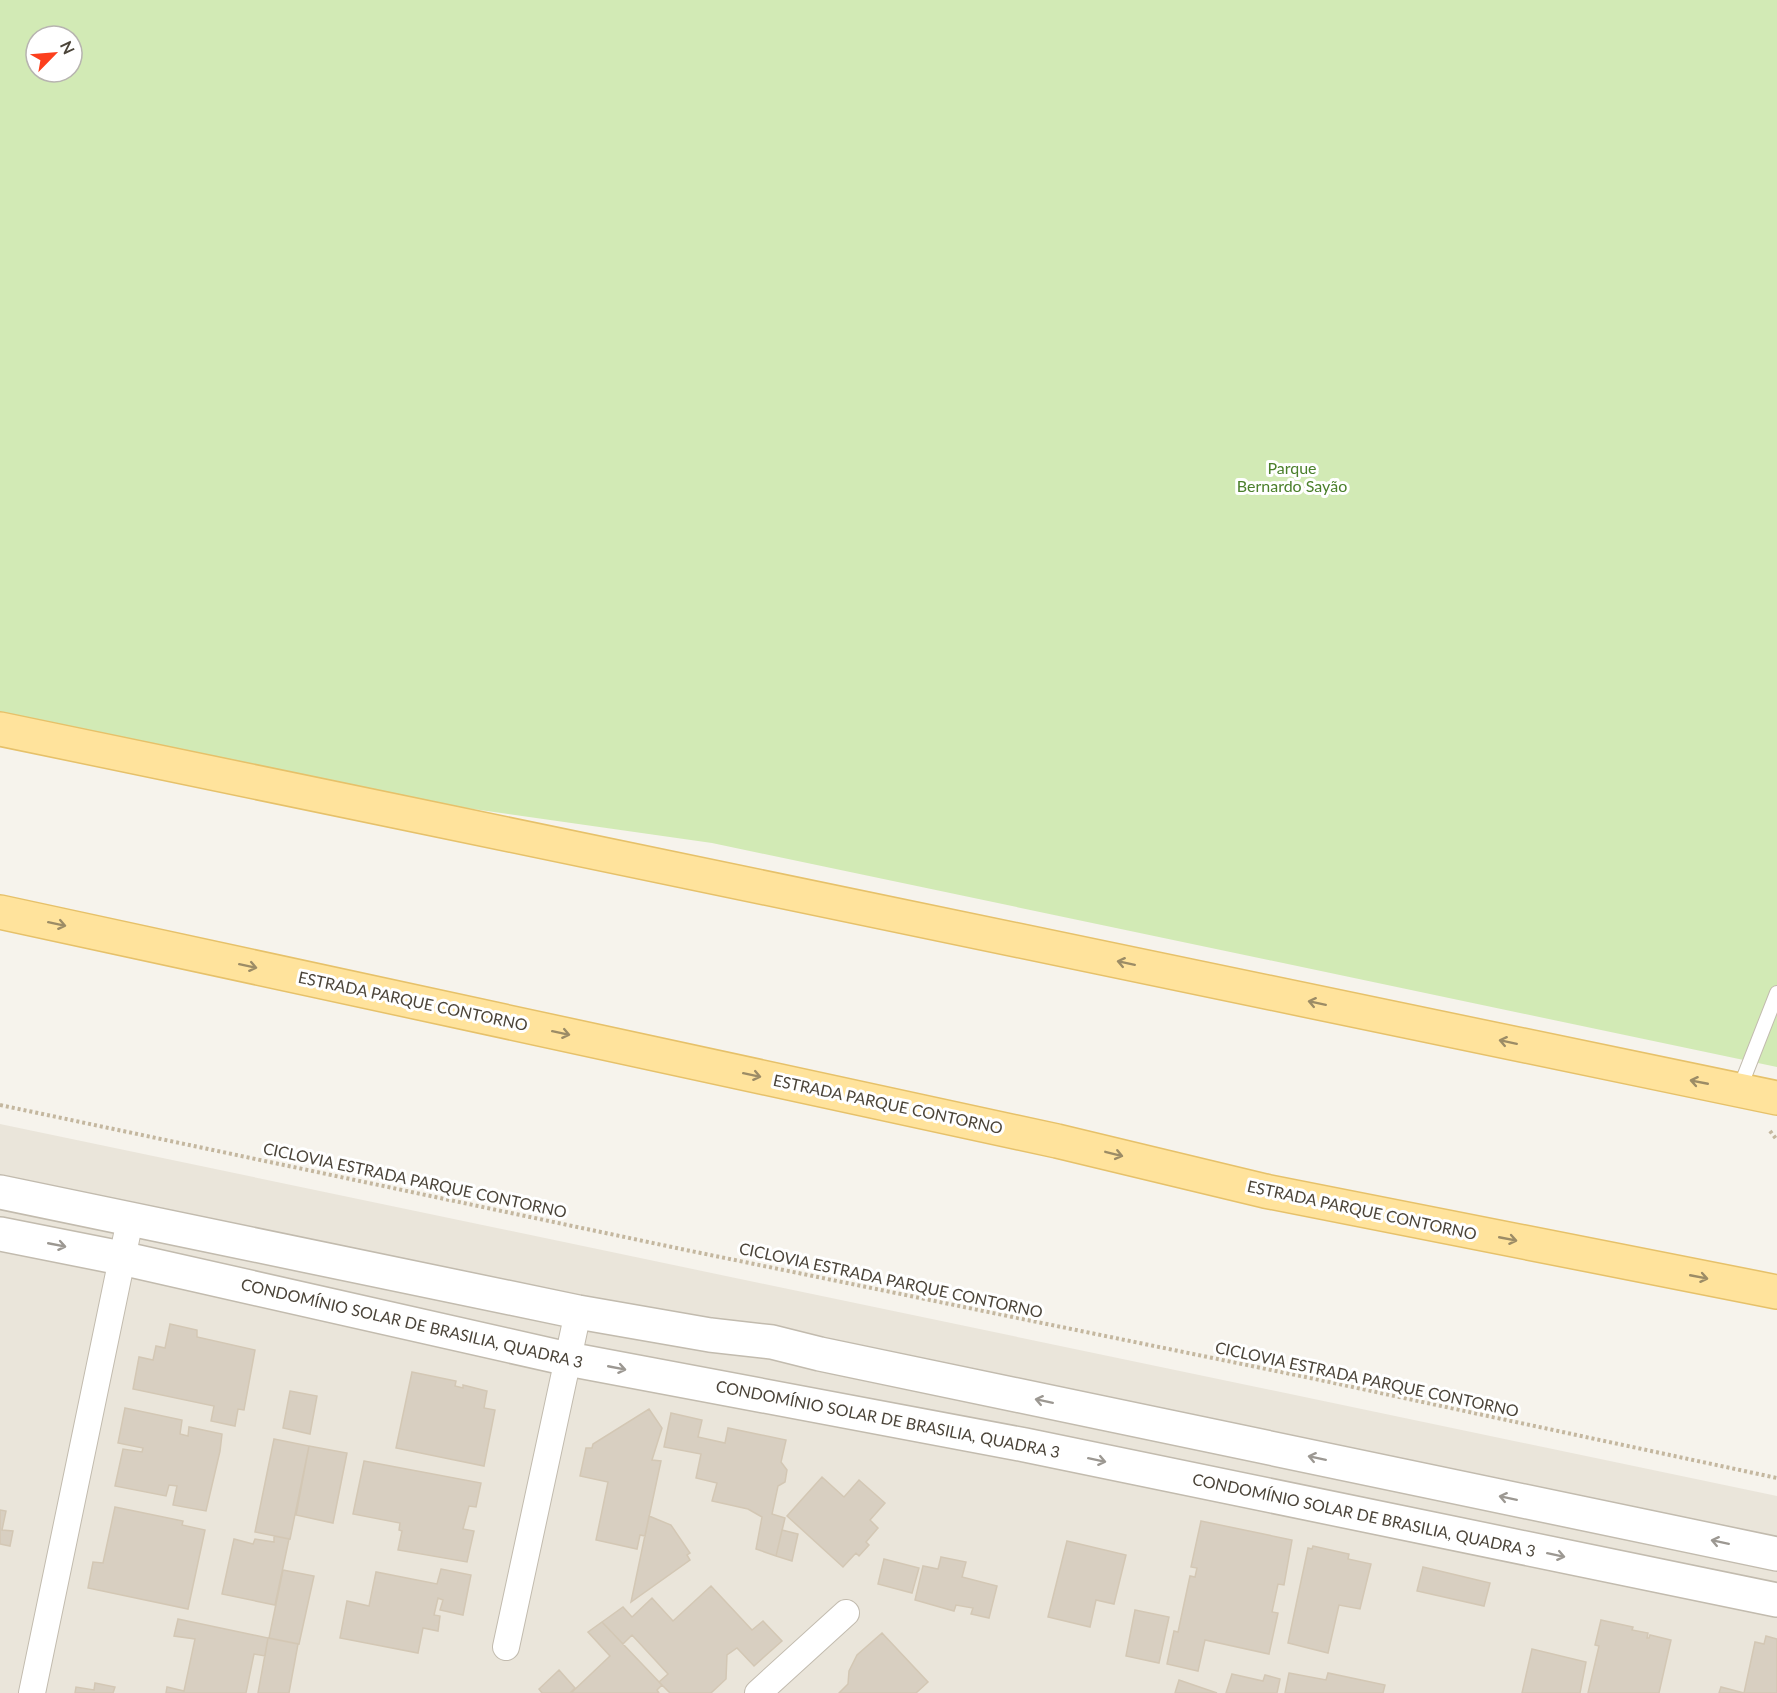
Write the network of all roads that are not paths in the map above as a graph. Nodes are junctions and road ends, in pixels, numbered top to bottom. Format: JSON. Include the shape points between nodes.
{"nodes":[{"id":1,"x":0,"y":729,"type":"edge"},
{"id":2,"x":0,"y":912,"type":"edge"},
{"id":3,"x":1777,"y":993,"type":"edge"},
{"id":4,"x":1739,"y":1090,"type":"junction"},
{"id":5,"x":1777,"y":1098,"type":"edge"},
{"id":6,"x":0,"y":1192,"type":"edge"},
{"id":7,"x":130,"y":1220,"type":"junction"},
{"id":8,"x":0,"y":1233,"type":"edge"},
{"id":9,"x":121,"y":1258,"type":"junction"},
{"id":10,"x":1777,"y":1292,"type":"edge"},
{"id":11,"x":578,"y":1312,"type":"junction"},
{"id":12,"x":568,"y":1359,"type":"junction"},
{"id":13,"x":1203,"y":1434,"type":"junction"},
{"id":14,"x":1195,"y":1480,"type":"junction"},
{"id":15,"x":1777,"y":1554,"type":"edge"},
{"id":16,"x":1777,"y":1600,"type":"edge"},
{"id":17,"x":846,"y":1612,"type":"dead end"},
{"id":18,"x":506,"y":1647,"type":"dead end"},
{"id":19,"x":32,"y":1693,"type":"edge"},
{"id":20,"x":758,"y":1693,"type":"edge"}],
"edges":[{"from":4,"to":1,"type":"main road","one_way":true},
{"from":2,"to":10,"type":"main road","name":"ESTRADA PARQUE CONTORNO","one_way":true,"via":[[1046,1138],[1265,1191]]},
{"from":3,"to":4,"type":"lane"},
{"from":4,"to":5,"type":"main road"},
{"from":6,"to":7,"type":"street"},
{"from":7,"to":9,"type":"street"},
{"from":7,"to":11,"type":"street"},
{"from":8,"to":9,"type":"street","name":"CONDOMÍNIO SOLAR DE BRASILIA, QUADRA 3","one_way":true},
{"from":9,"to":12,"type":"street","name":"CONDOMÍNIO SOLAR DE BRASILIA, QUADRA 3"},
{"from":9,"to":19,"type":"street"},
{"from":11,"to":12,"type":"street"},
{"from":13,"to":11,"type":"street","one_way":true,"via":[[772,1342]]},
{"from":12,"to":14,"type":"street","name":"CONDOMÍNIO SOLAR DE BRASILIA, QUADRA 3","one_way":true},
{"from":12,"to":18,"type":"street"},
{"from":13,"to":14,"type":"street"},
{"from":15,"to":13,"type":"street","one_way":true},
{"from":14,"to":16,"type":"street","name":"CONDOMÍNIO SOLAR DE BRASILIA, QUADRA 3","one_way":true},
{"from":17,"to":20,"type":"street"}]}
